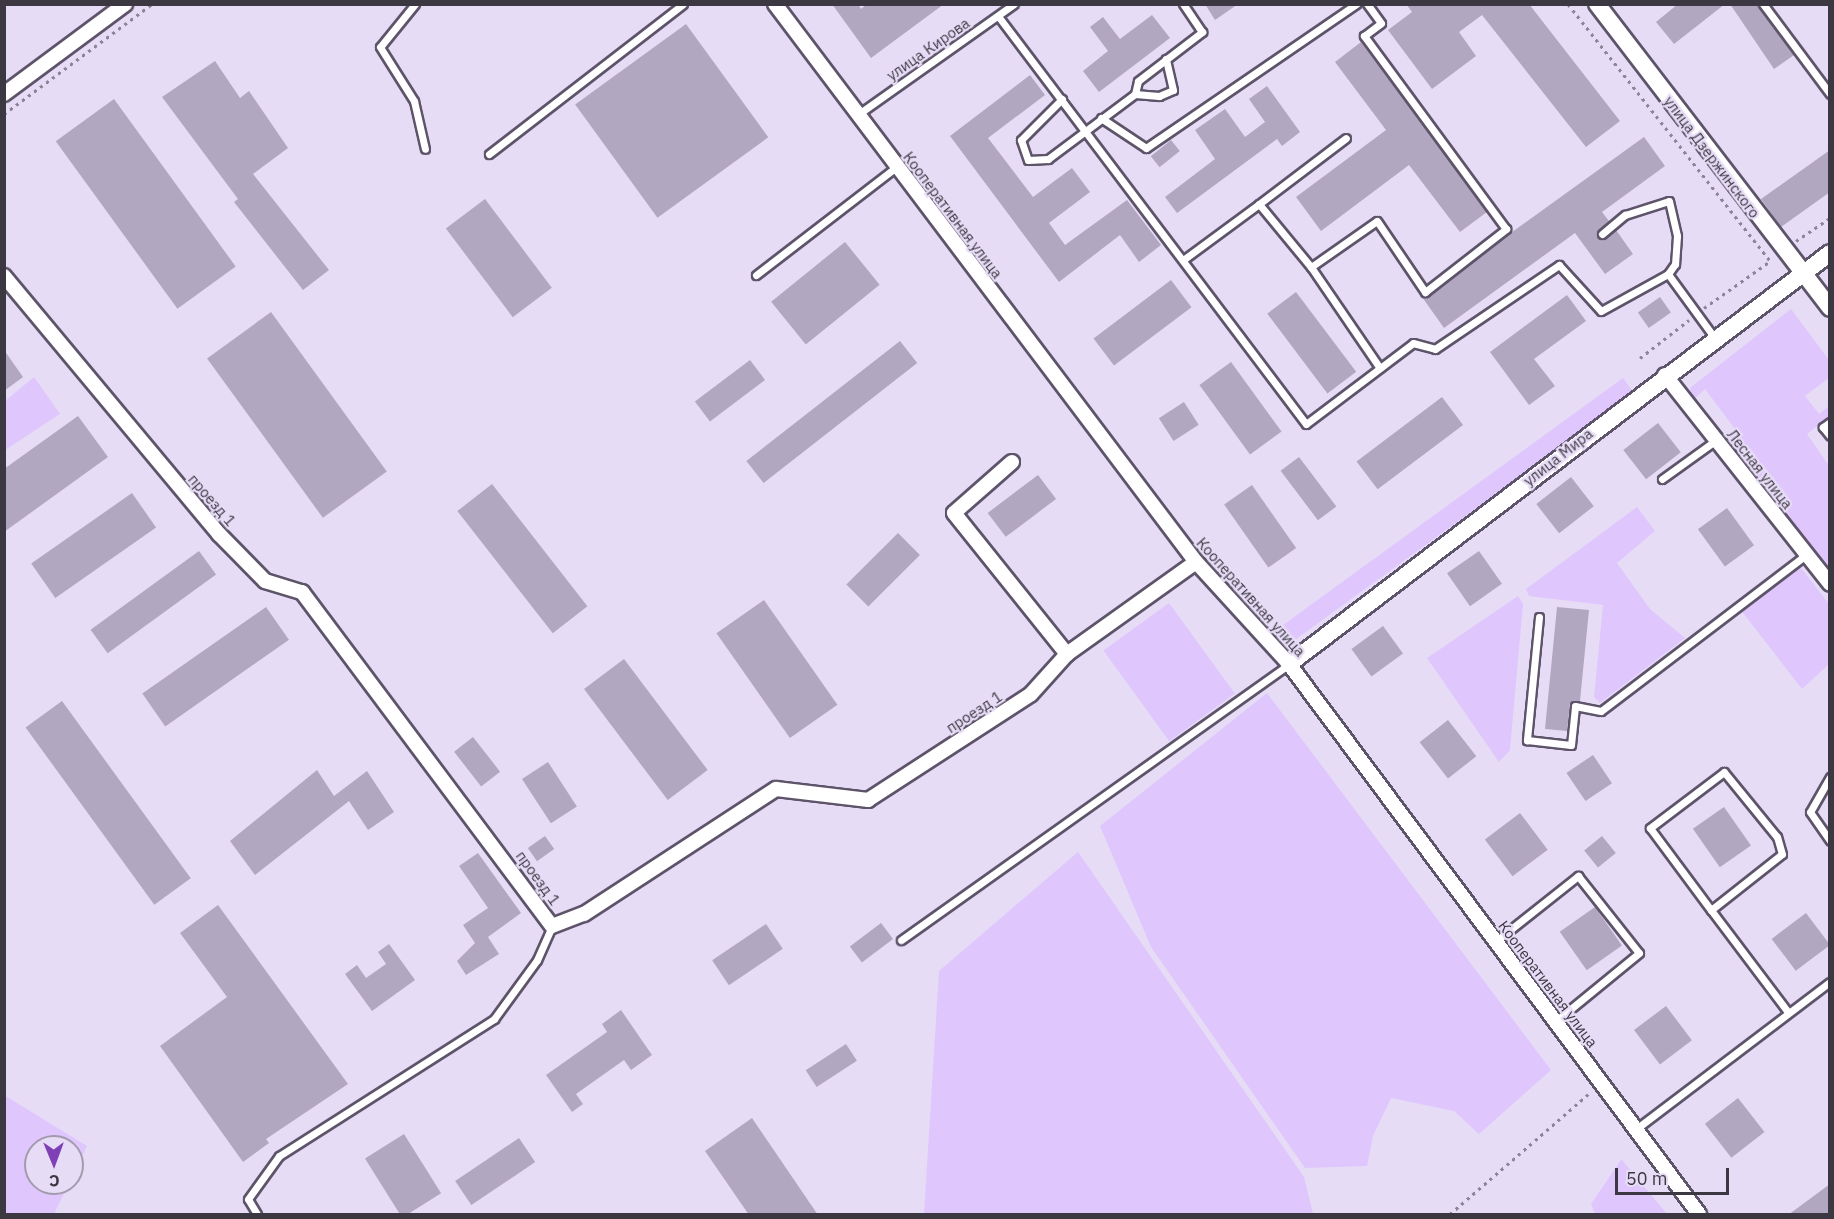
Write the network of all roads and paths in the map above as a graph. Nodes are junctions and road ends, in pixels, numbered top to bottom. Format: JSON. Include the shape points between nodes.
{"nodes":[{"id":1,"x":124,"y":4,"type":"edge"},
{"id":2,"x":152,"y":4,"type":"edge"},
{"id":3,"x":415,"y":4,"type":"edge"},
{"id":4,"x":683,"y":4,"type":"edge"},
{"id":5,"x":775,"y":4,"type":"edge"},
{"id":6,"x":1014,"y":4,"type":"edge"},
{"id":7,"x":1183,"y":4,"type":"edge"},
{"id":8,"x":1356,"y":4,"type":"edge"},
{"id":9,"x":1367,"y":4,"type":"edge"},
{"id":10,"x":1568,"y":4,"type":"edge"},
{"id":11,"x":1597,"y":4,"type":"edge"},
{"id":12,"x":1763,"y":4,"type":"edge"},
{"id":13,"x":998,"y":16,"type":"junction"},
{"id":14,"x":1166,"y":59,"type":"junction"},
{"id":15,"x":4,"y":94,"type":"edge"},
{"id":16,"x":1135,"y":94,"type":"junction"},
{"id":17,"x":1830,"y":94,"type":"edge"},
{"id":18,"x":1062,"y":99,"type":"junction"},
{"id":19,"x":4,"y":114,"type":"edge"},
{"id":20,"x":857,"y":115,"type":"junction"},
{"id":21,"x":1101,"y":118,"type":"junction"},
{"id":22,"x":1087,"y":130,"type":"junction"},
{"id":23,"x":1346,"y":138,"type":"dead end"},
{"id":24,"x":425,"y":149,"type":"dead end"},
{"id":25,"x":489,"y":154,"type":"dead end"},
{"id":26,"x":896,"y":167,"type":"junction"},
{"id":27,"x":1259,"y":204,"type":"junction"},
{"id":28,"x":1830,"y":218,"type":"edge"},
{"id":29,"x":1602,"y":234,"type":"dead end"},
{"id":30,"x":1782,"y":252,"type":"junction"},
{"id":31,"x":1830,"y":253,"type":"edge"},
{"id":32,"x":1183,"y":260,"type":"junction"},
{"id":33,"x":1311,"y":267,"type":"junction"},
{"id":34,"x":1808,"y":269,"type":"junction"},
{"id":35,"x":1668,"y":274,"type":"junction"},
{"id":36,"x":756,"y":275,"type":"dead end"},
{"id":37,"x":4,"y":276,"type":"edge"},
{"id":38,"x":1830,"y":308,"type":"edge"},
{"id":39,"x":1698,"y":313,"type":"junction"},
{"id":40,"x":1714,"y":336,"type":"junction"},
{"id":41,"x":1640,"y":358,"type":"dead end"},
{"id":42,"x":1380,"y":368,"type":"junction"},
{"id":43,"x":1665,"y":375,"type":"junction"},
{"id":44,"x":1830,"y":422,"type":"edge"},
{"id":45,"x":1830,"y":436,"type":"edge"},
{"id":46,"x":1716,"y":440,"type":"junction"},
{"id":47,"x":1012,"y":462,"type":"dead end"},
{"id":48,"x":1662,"y":479,"type":"dead end"},
{"id":49,"x":1806,"y":555,"type":"junction"},
{"id":50,"x":1196,"y":562,"type":"junction"},
{"id":51,"x":1830,"y":584,"type":"edge"},
{"id":52,"x":1539,"y":617,"type":"dead end"},
{"id":53,"x":1067,"y":654,"type":"junction"},
{"id":54,"x":1289,"y":664,"type":"junction"},
{"id":55,"x":1830,"y":777,"type":"edge"},
{"id":56,"x":1830,"y":842,"type":"edge"},
{"id":57,"x":1711,"y":910,"type":"junction"},
{"id":58,"x":552,"y":926,"type":"junction"},
{"id":59,"x":902,"y":940,"type":"dead end"},
{"id":60,"x":1496,"y":942,"type":"junction"},
{"id":61,"x":1830,"y":982,"type":"edge"},
{"id":62,"x":1788,"y":1012,"type":"junction"},
{"id":63,"x":1556,"y":1021,"type":"junction"},
{"id":64,"x":1600,"y":1083,"type":"junction"},
{"id":65,"x":1634,"y":1130,"type":"junction"},
{"id":66,"x":257,"y":1215,"type":"edge"},
{"id":67,"x":1450,"y":1215,"type":"edge"},
{"id":68,"x":1699,"y":1215,"type":"edge"}],
"edges":[{"from":1,"to":15,"type":"street"},
{"from":2,"to":19,"type":"path"},
{"from":3,"to":24,"type":"lane","via":[[380,47],[414,100]]},
{"from":4,"to":25,"type":"lane"},
{"from":5,"to":20,"type":"street","name":"Кооперативная улица"},
{"from":6,"to":13,"type":"lane","name":"улица Кирова"},
{"from":7,"to":14,"type":"lane","via":[[1202,32]]},
{"from":8,"to":21,"type":"lane","via":[[1146,148]]},
{"from":9,"to":33,"type":"lane","via":[[1381,23],[1364,36],[1506,229],[1425,292],[1377,221]]},
{"from":10,"to":30,"type":"path"},
{"from":11,"to":30,"type":"street","name":"улица Дзержинского"},
{"from":12,"to":17,"type":"lane"},
{"from":13,"to":18,"type":"lane"},
{"from":13,"to":20,"type":"lane","name":"улица Кирова"},
{"from":14,"to":16,"type":"lane","via":[[1138,81]]},
{"from":14,"to":16,"type":"lane","via":[[1173,90],[1159,96]]},
{"from":16,"to":21,"type":"lane"},
{"from":18,"to":22,"type":"lane"},
{"from":18,"to":22,"type":"lane","via":[[1021,140],[1028,160],[1048,159]]},
{"from":20,"to":26,"type":"street","name":"Кооперативная улица"},
{"from":21,"to":22,"type":"lane"},
{"from":22,"to":32,"type":"lane"},
{"from":23,"to":27,"type":"lane"},
{"from":26,"to":36,"type":"lane"},
{"from":26,"to":50,"type":"street","name":"Кооперативная улица"},
{"from":27,"to":32,"type":"lane"},
{"from":27,"to":33,"type":"lane"},
{"from":28,"to":30,"type":"path"},
{"from":29,"to":35,"type":"lane","via":[[1625,215],[1669,201],[1677,236],[1675,264]]},
{"from":30,"to":34,"type":"street","name":"улица Дзержинского"},
{"from":30,"to":34,"type":"path"},
{"from":30,"to":39,"type":"path"},
{"from":31,"to":34,"type":"street","name":"улица Мира"},
{"from":32,"to":42,"type":"lane","via":[[1306,424]]},
{"from":33,"to":42,"type":"lane"},
{"from":34,"to":38,"type":"street","name":"улица Дзержинского"},
{"from":34,"to":40,"type":"street","name":"улица Мира"},
{"from":35,"to":39,"type":"lane"},
{"from":35,"to":42,"type":"lane","via":[[1600,311],[1559,265],[1435,349],[1413,343]]},
{"from":37,"to":58,"type":"street","name":"проезд 1","via":[[219,534],[266,580],[302,592]]},
{"from":39,"to":40,"type":"lane"},
{"from":39,"to":41,"type":"path"},
{"from":40,"to":43,"type":"street","name":"улица Мира"},
{"from":43,"to":46,"type":"street","name":"Лесная улица"},
{"from":43,"to":54,"type":"street","name":"улица Мира"},
{"from":44,"to":45,"type":"lane","via":[[1823,427]]},
{"from":46,"to":48,"type":"lane"},
{"from":46,"to":49,"type":"street","name":"Лесная улица"},
{"from":47,"to":53,"type":"street","via":[[954,513]]},
{"from":49,"to":51,"type":"street","name":"Лесная улица"},
{"from":49,"to":52,"type":"lane","via":[[1601,711],[1575,706],[1571,745],[1527,740]]},
{"from":50,"to":53,"type":"street","name":"проезд 1"},
{"from":50,"to":54,"type":"street","name":"Кооперативная улица"},
{"from":53,"to":58,"type":"street","name":"проезд 1","via":[[1031,694],[868,800],[776,789],[584,914]]},
{"from":54,"to":59,"type":"lane"},
{"from":54,"to":60,"type":"street","name":"Кооперативная улица"},
{"from":55,"to":56,"type":"lane","via":[[1810,812]]},
{"from":57,"to":57,"type":"lane","via":[[1650,828],[1724,772],[1777,837],[1782,854]]},
{"from":57,"to":62,"type":"lane"},
{"from":58,"to":66,"type":"lane","via":[[537,960],[494,1019],[279,1156],[248,1200]]},
{"from":60,"to":63,"type":"street","name":"Кооперативная улица"},
{"from":60,"to":63,"type":"lane","via":[[1578,876],[1640,953]]},
{"from":61,"to":62,"type":"lane"},
{"from":62,"to":65,"type":"lane"},
{"from":63,"to":64,"type":"street","name":"Кооперативная улица"},
{"from":64,"to":65,"type":"street","name":"Кооперативная улица"},
{"from":64,"to":67,"type":"path"},
{"from":65,"to":68,"type":"street","name":"Кооперативная улица"}]}
